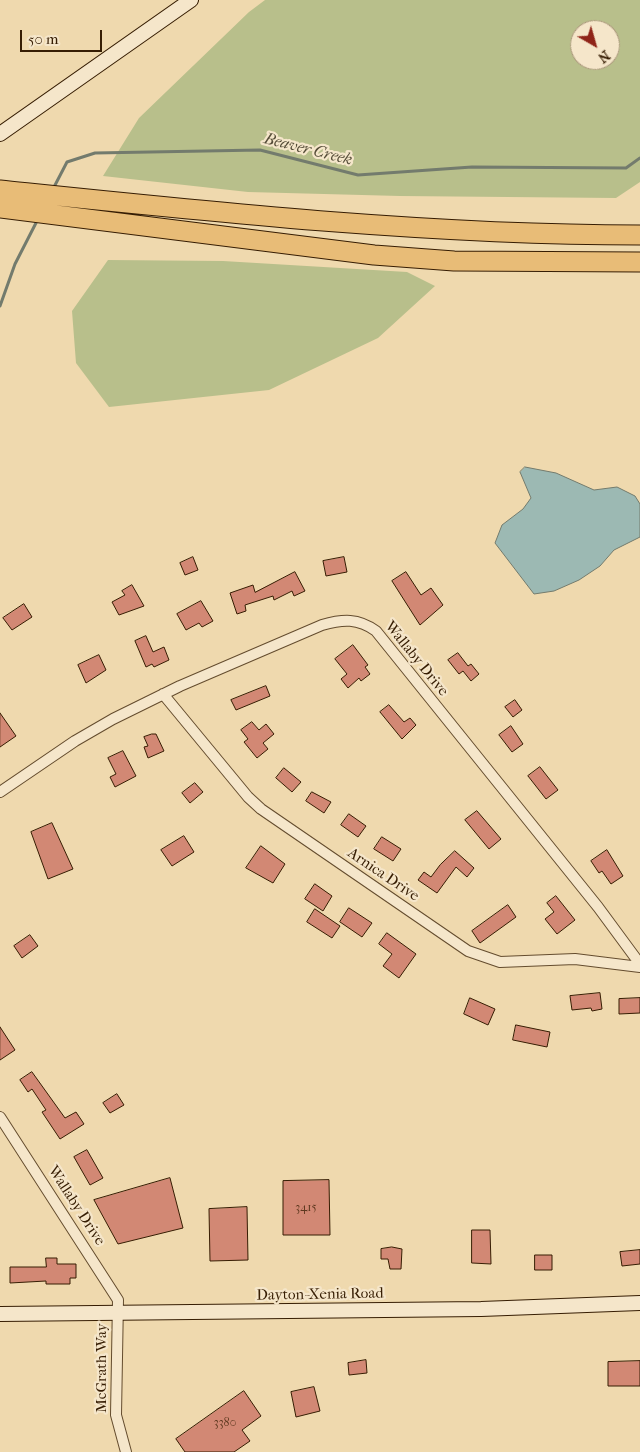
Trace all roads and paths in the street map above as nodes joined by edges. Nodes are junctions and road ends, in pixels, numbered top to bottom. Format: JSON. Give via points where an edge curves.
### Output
{"nodes":[{"id":1,"x":191,"y":0,"type":"edge"},
{"id":2,"x":0,"y":134,"type":"edge"},
{"id":3,"x":0,"y":190,"type":"edge"},
{"id":4,"x":7,"y":210,"type":"edge"},
{"id":5,"x":640,"y":235,"type":"edge"},
{"id":6,"x":640,"y":262,"type":"edge"},
{"id":7,"x":163,"y":694,"type":"junction"},
{"id":8,"x":0,"y":792,"type":"edge"},
{"id":9,"x":640,"y":966,"type":"edge"},
{"id":10,"x":0,"y":1117,"type":"edge"},
{"id":11,"x":640,"y":1303,"type":"edge"},
{"id":12,"x":118,"y":1313,"type":"junction"},
{"id":13,"x":0,"y":1314,"type":"edge"},
{"id":14,"x":126,"y":1452,"type":"edge"}],
"edges":[{"from":1,"to":2,"type":"main road"},
{"from":3,"to":5,"type":"highway","via":[[375,225],[558,235]]},
{"from":4,"to":6,"type":"highway","via":[[374,255],[454,261]]},
{"from":7,"to":8,"type":"street","name":"Wallaby Drive","via":[[75,741]]},
{"from":7,"to":9,"type":"street","name":"Arnica Drive","via":[[248,798],[261,809],[468,951],[500,962],[575,959]]},
{"from":7,"to":9,"type":"street","name":"Wallaby Drive","via":[[322,625],[342,620],[368,625],[598,907]]},
{"from":10,"to":12,"type":"street","name":"Wallaby Drive","via":[[118,1300]]},
{"from":11,"to":12,"type":"main road","name":"Dayton-Xenia Road","via":[[481,1309]]},
{"from":12,"to":13,"type":"main road","name":"Dayton-Xenia Road"},
{"from":12,"to":14,"type":"street","name":"McGrath Way","via":[[116,1414]]}]}
